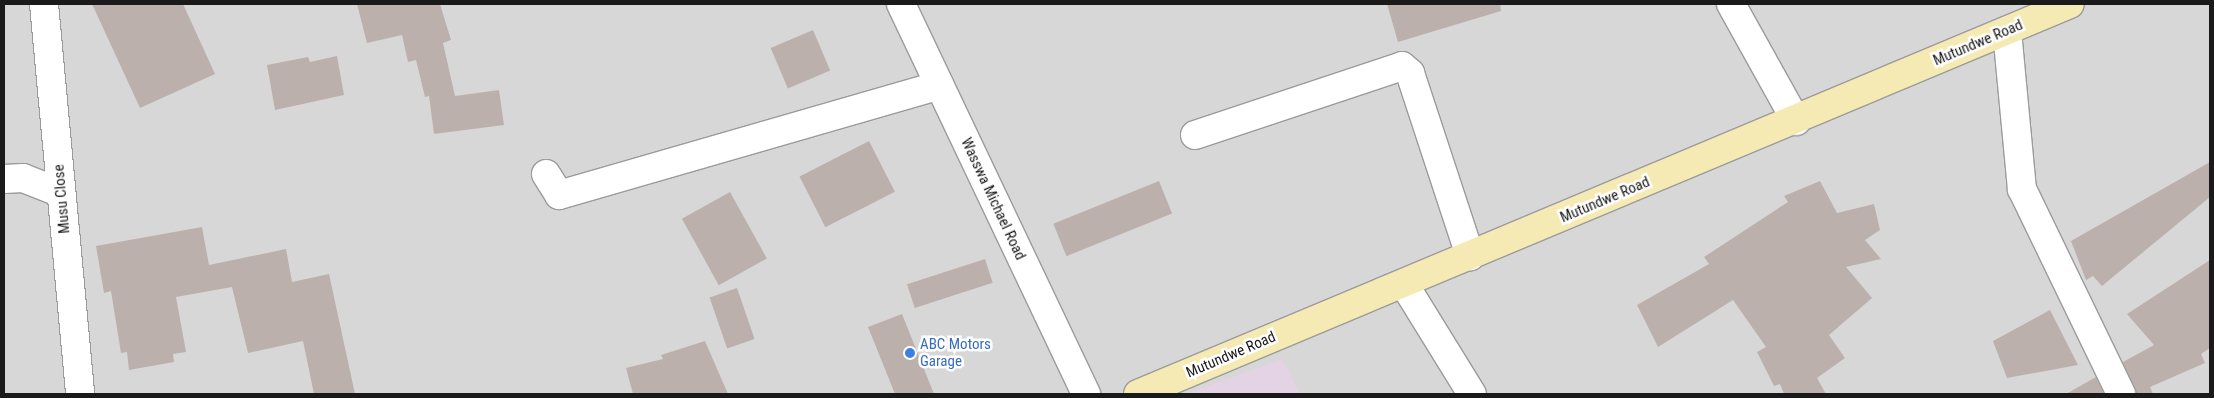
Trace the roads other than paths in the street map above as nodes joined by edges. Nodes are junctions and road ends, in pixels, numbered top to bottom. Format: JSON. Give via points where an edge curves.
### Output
{"nodes":[{"id":1,"x":44,"y":4,"type":"edge"},
{"id":2,"x":901,"y":4,"type":"edge"},
{"id":3,"x":1731,"y":4,"type":"edge"},
{"id":4,"x":2070,"y":4,"type":"edge"},
{"id":5,"x":2007,"y":31,"type":"junction"},
{"id":6,"x":939,"y":85,"type":"junction"},
{"id":7,"x":1796,"y":121,"type":"junction"},
{"id":8,"x":1194,"y":135,"type":"dead end"},
{"id":9,"x":546,"y":174,"type":"dead end"},
{"id":10,"x":4,"y":179,"type":"edge"},
{"id":11,"x":61,"y":194,"type":"junction"},
{"id":12,"x":1470,"y":256,"type":"junction"},
{"id":13,"x":1404,"y":284,"type":"junction"},
{"id":14,"x":80,"y":394,"type":"edge"},
{"id":15,"x":1086,"y":394,"type":"edge"},
{"id":16,"x":1138,"y":394,"type":"edge"},
{"id":17,"x":1472,"y":394,"type":"edge"},
{"id":18,"x":2121,"y":394,"type":"edge"}],
"edges":[{"from":1,"to":11,"type":"street","name":"Musu Close"},
{"from":2,"to":6,"type":"street","name":"Wasswa Michael Road"},
{"from":3,"to":7,"type":"street"},
{"from":4,"to":5,"type":"main road","name":"Mutundwe Road"},
{"from":5,"to":7,"type":"main road","name":"Mutundwe Road"},
{"from":5,"to":18,"type":"street","via":[[2022,189]]},
{"from":6,"to":9,"type":"street","via":[[559,195]]},
{"from":6,"to":15,"type":"street","name":"Wasswa Michael Road"},
{"from":7,"to":12,"type":"main road","name":"Mutundwe Road"},
{"from":8,"to":12,"type":"street","via":[[1402,66],[1410,72]]},
{"from":10,"to":11,"type":"street","via":[[22,178]]},
{"from":11,"to":14,"type":"street","name":"Musu Close"},
{"from":12,"to":13,"type":"main road","name":"Mutundwe Road"},
{"from":13,"to":16,"type":"main road","name":"Mutundwe Road"},
{"from":13,"to":17,"type":"street"}]}
